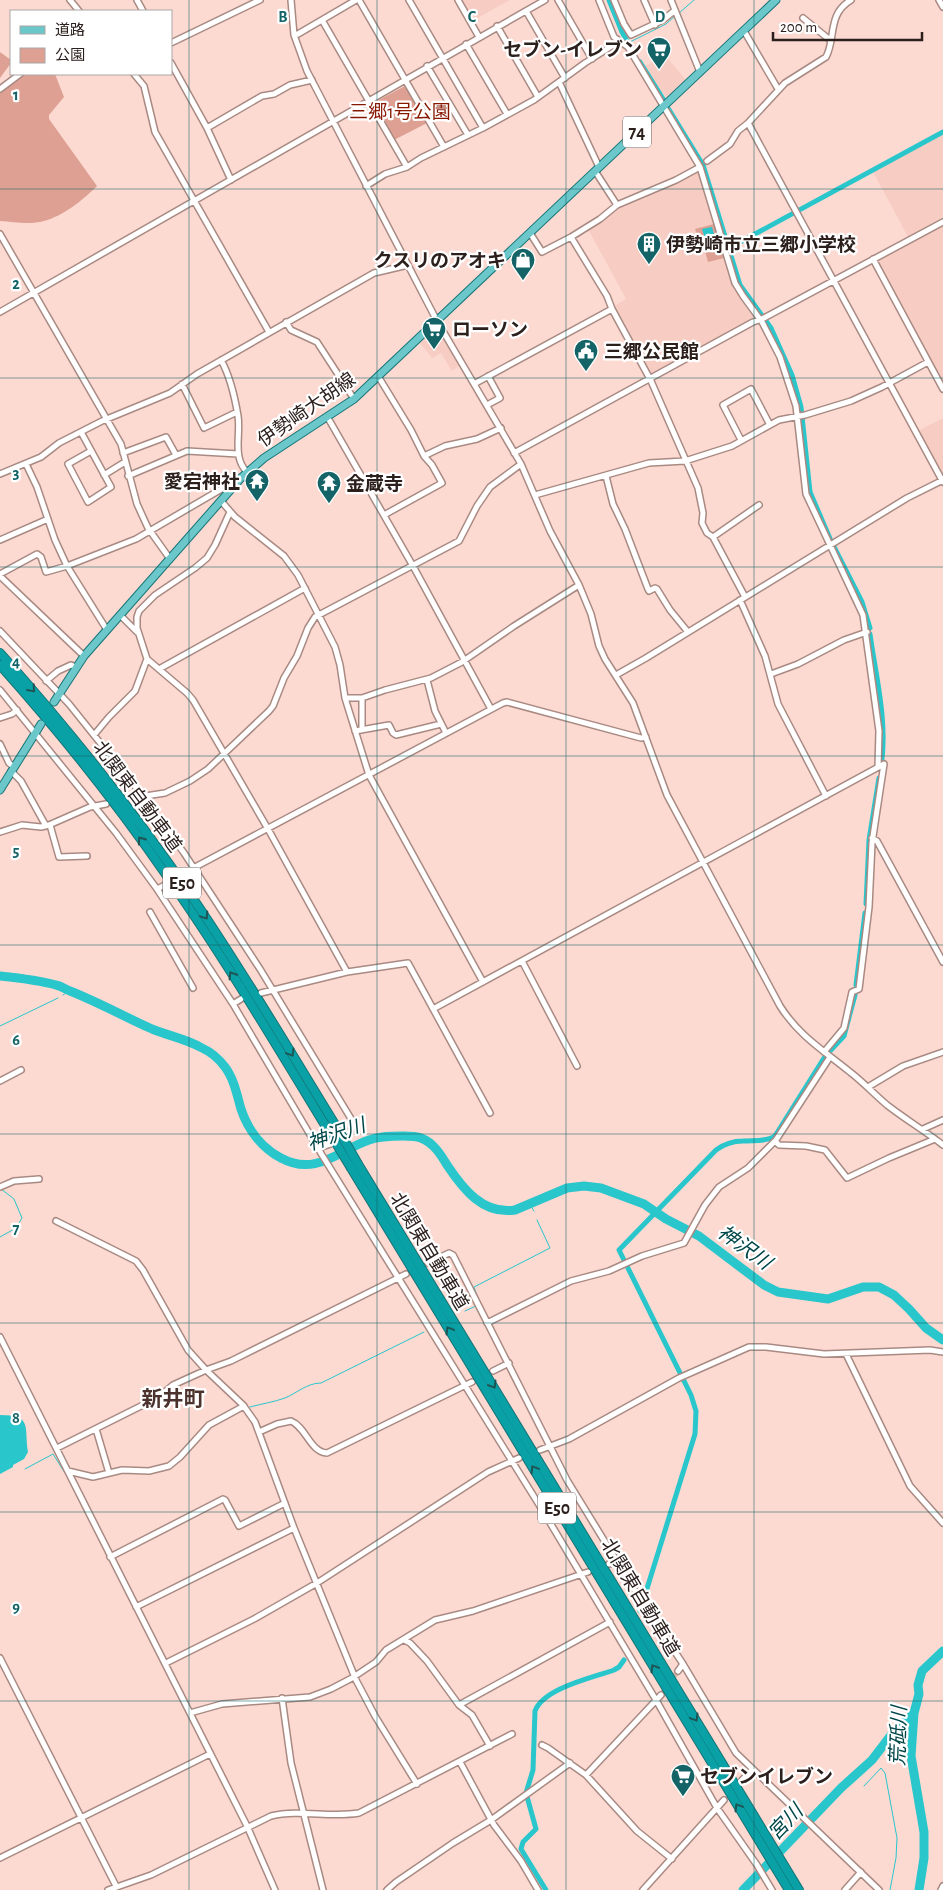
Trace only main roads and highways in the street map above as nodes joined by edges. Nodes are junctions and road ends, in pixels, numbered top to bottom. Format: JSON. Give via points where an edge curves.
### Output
{"nodes":[{"id":1,"x":776,"y":0,"type":"edge"},
{"id":2,"x":0,"y":653,"type":"edge"},
{"id":3,"x":0,"y":665,"type":"edge"},
{"id":4,"x":54,"y":702,"type":"dead end"},
{"id":5,"x":41,"y":724,"type":"dead end"},
{"id":6,"x":0,"y":790,"type":"edge"},
{"id":7,"x":335,"y":1133,"type":"junction"},
{"id":8,"x":789,"y":1890,"type":"edge"},
{"id":9,"x":799,"y":1890,"type":"edge"}],
"edges":[{"from":1,"to":4,"type":"main road","name":"伊勢崎大胡線","number":"74","via":[[354,399],[247,472],[84,656]]},
{"from":2,"to":7,"type":"highway","name":"北関東自動車道","number":"E50","one_way":true,"via":[[92,760],[173,870],[240,970]]},
{"from":7,"to":3,"type":"highway","name":"北関東自動車道","number":"E50","one_way":true,"via":[[166,875],[79,758]]},
{"from":5,"to":6,"type":"main road"},
{"from":8,"to":7,"type":"highway","name":"北関東自動車道","number":"E50","one_way":true,"bridge":true,"via":[[351,1168]]},
{"from":7,"to":9,"type":"highway","name":"北関東自動車道","number":"E50","one_way":true,"bridge":true,"via":[[358,1164]]}]}
